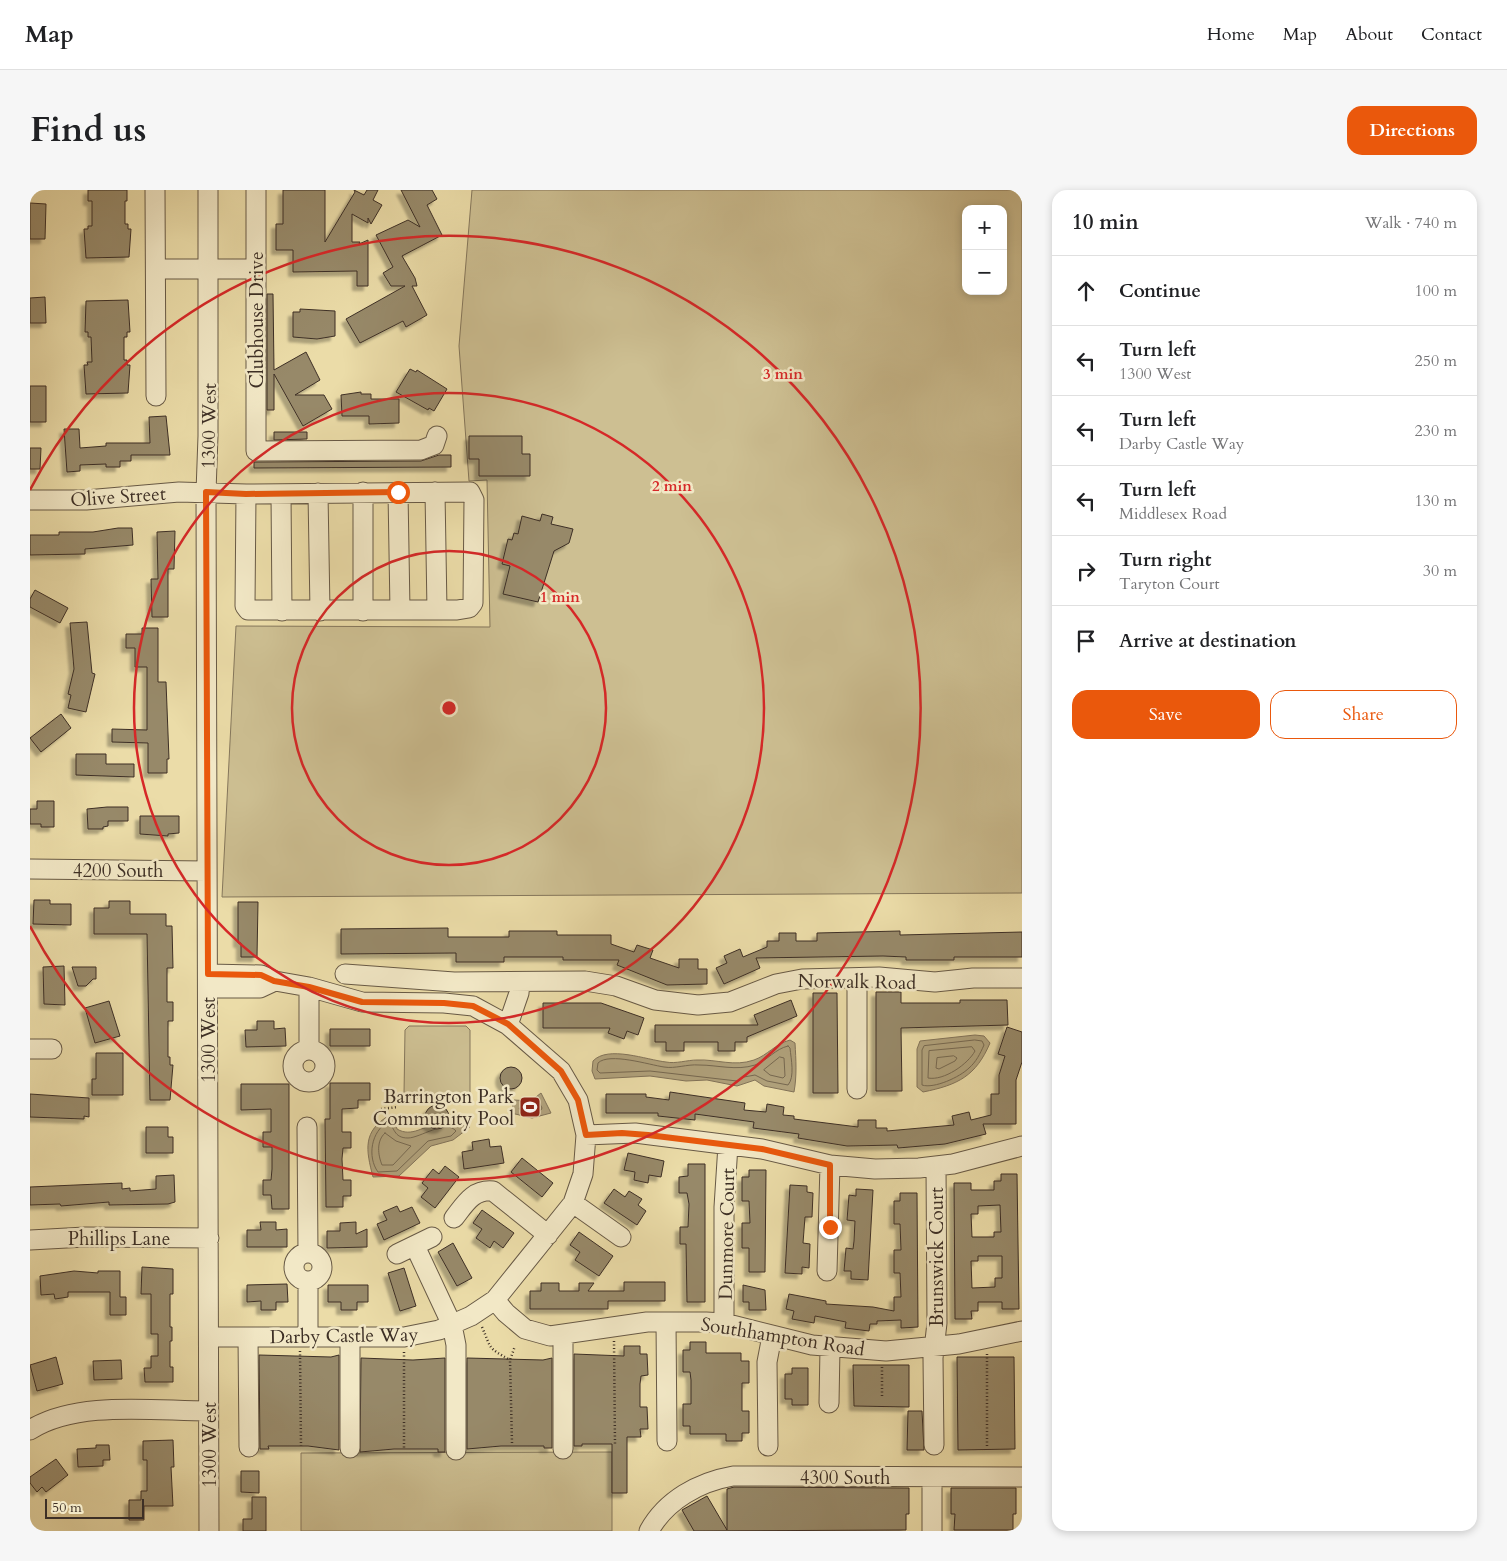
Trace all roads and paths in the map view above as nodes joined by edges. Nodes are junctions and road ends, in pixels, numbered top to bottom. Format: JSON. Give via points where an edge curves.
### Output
{"nodes":[{"id":1,"x":155,"y":190,"type":"edge"},
{"id":2,"x":208,"y":190,"type":"edge"},
{"id":3,"x":256,"y":190,"type":"edge"},
{"id":4,"x":156,"y":269,"type":"junction"},
{"id":5,"x":208,"y":269,"type":"junction"},
{"id":6,"x":256,"y":269,"type":"junction"},
{"id":7,"x":156,"y":396,"type":"dead end"},
{"id":8,"x":437,"y":436,"type":"dead end"},
{"id":9,"x":206,"y":492,"type":"junction"},
{"id":10,"x":362,"y":492,"type":"junction"},
{"id":11,"x":398,"y":492,"type":"junction"},
{"id":12,"x":435,"y":492,"type":"junction"},
{"id":13,"x":318,"y":493,"type":"junction"},
{"id":14,"x":246,"y":494,"type":"junction"},
{"id":15,"x":281,"y":494,"type":"junction"},
{"id":16,"x":30,"y":500,"type":"edge"},
{"id":17,"x":400,"y":610,"type":"junction"},
{"id":18,"x":437,"y":610,"type":"junction"},
{"id":19,"x":282,"y":611,"type":"junction"},
{"id":20,"x":320,"y":611,"type":"junction"},
{"id":21,"x":362,"y":611,"type":"junction"},
{"id":22,"x":30,"y":869,"type":"edge"},
{"id":23,"x":206,"y":871,"type":"junction"},
{"id":24,"x":345,"y":974,"type":"dead end"},
{"id":25,"x":419,"y":978,"type":"junction"},
{"id":26,"x":857,"y":978,"type":"junction"},
{"id":27,"x":1022,"y":978,"type":"edge"},
{"id":28,"x":208,"y":981,"type":"junction"},
{"id":29,"x":520,"y":982,"type":"junction"},
{"id":30,"x":309,"y":987,"type":"junction"},
{"id":31,"x":419,"y":1003,"type":"junction"},
{"id":32,"x":508,"y":1024,"type":"junction"},
{"id":33,"x":30,"y":1049,"type":"edge"},
{"id":34,"x":52,"y":1049,"type":"dead end"},
{"id":35,"x":307,"y":1084,"type":"dead end"},
{"id":36,"x":857,"y":1089,"type":"dead end"},
{"id":37,"x":398,"y":1107,"type":"dead end"},
{"id":38,"x":381,"y":1109,"type":"dead end"},
{"id":39,"x":307,"y":1127,"type":"dead end"},
{"id":40,"x":586,"y":1135,"type":"junction"},
{"id":41,"x":728,"y":1145,"type":"junction"},
{"id":42,"x":1022,"y":1146,"type":"edge"},
{"id":43,"x":830,"y":1165,"type":"junction"},
{"id":44,"x":936,"y":1167,"type":"junction"},
{"id":45,"x":573,"y":1203,"type":"junction"},
{"id":46,"x":454,"y":1218,"type":"dead end"},
{"id":47,"x":548,"y":1235,"type":"junction"},
{"id":48,"x":432,"y":1237,"type":"dead end"},
{"id":49,"x":621,"y":1237,"type":"dead end"},
{"id":50,"x":209,"y":1238,"type":"junction"},
{"id":51,"x":30,"y":1240,"type":"edge"},
{"id":52,"x":415,"y":1246,"type":"junction"},
{"id":53,"x":397,"y":1254,"type":"dead end"},
{"id":54,"x":827,"y":1271,"type":"dead end"},
{"id":55,"x":495,"y":1300,"type":"junction"},
{"id":56,"x":480,"y":1322,"type":"dead end"},
{"id":57,"x":666,"y":1322,"type":"junction"},
{"id":58,"x":724,"y":1324,"type":"junction"},
{"id":59,"x":452,"y":1325,"type":"junction"},
{"id":60,"x":1022,"y":1331,"type":"edge"},
{"id":61,"x":563,"y":1335,"type":"junction"},
{"id":62,"x":772,"y":1336,"type":"junction"},
{"id":63,"x":209,"y":1337,"type":"junction"},
{"id":64,"x":248,"y":1337,"type":"junction"},
{"id":65,"x":350,"y":1338,"type":"junction"},
{"id":66,"x":304,"y":1342,"type":"junction"},
{"id":67,"x":404,"y":1346,"type":"dead end"},
{"id":68,"x":515,"y":1346,"type":"dead end"},
{"id":69,"x":935,"y":1347,"type":"junction"},
{"id":70,"x":986,"y":1347,"type":"dead end"},
{"id":71,"x":615,"y":1348,"type":"dead end"},
{"id":72,"x":830,"y":1348,"type":"junction"},
{"id":73,"x":510,"y":1360,"type":"junction"},
{"id":74,"x":882,"y":1360,"type":"dead end"},
{"id":75,"x":882,"y":1398,"type":"dead end"},
{"id":76,"x":829,"y":1404,"type":"dead end"},
{"id":77,"x":208,"y":1411,"type":"junction"},
{"id":78,"x":30,"y":1430,"type":"edge"},
{"id":79,"x":667,"y":1441,"type":"dead end"},
{"id":80,"x":512,"y":1443,"type":"dead end"},
{"id":81,"x":615,"y":1444,"type":"dead end"},
{"id":82,"x":934,"y":1445,"type":"dead end"},
{"id":83,"x":302,"y":1446,"type":"dead end"},
{"id":84,"x":768,"y":1446,"type":"dead end"},
{"id":85,"x":249,"y":1447,"type":"dead end"},
{"id":86,"x":350,"y":1448,"type":"dead end"},
{"id":87,"x":987,"y":1448,"type":"dead end"},
{"id":88,"x":564,"y":1449,"type":"dead end"},
{"id":89,"x":404,"y":1450,"type":"dead end"},
{"id":90,"x":456,"y":1450,"type":"dead end"},
{"id":91,"x":932,"y":1477,"type":"junction"},
{"id":92,"x":1022,"y":1477,"type":"edge"},
{"id":93,"x":209,"y":1531,"type":"edge"},
{"id":94,"x":649,"y":1531,"type":"edge"},
{"id":95,"x":932,"y":1531,"type":"edge"}],
"edges":[{"from":1,"to":4,"type":"street"},
{"from":2,"to":5,"type":"street","name":"1300 West"},
{"from":3,"to":6,"type":"street","name":"Clubhouse Drive"},
{"from":4,"to":5,"type":"street"},
{"from":4,"to":7,"type":"street"},
{"from":5,"to":6,"type":"street"},
{"from":5,"to":9,"type":"street","name":"1300 West"},
{"from":6,"to":8,"type":"street","name":"Clubhouse Drive","via":[[256,451],[421,450],[434,445]]},
{"from":9,"to":14,"type":"street","name":"Olive Street"},
{"from":9,"to":16,"type":"street","name":"Olive Street","via":[[86,500]]},
{"from":9,"to":23,"type":"street","name":"1300 West"},
{"from":10,"to":11,"type":"street","name":"Olive Street"},
{"from":10,"to":13,"type":"street","name":"Olive Street"},
{"from":10,"to":21,"type":"street"},
{"from":11,"to":12,"type":"street","name":"Olive Street"},
{"from":11,"to":17,"type":"street"},
{"from":12,"to":18,"type":"street"},
{"from":12,"to":18,"type":"street","name":"Olive Street","via":[[470,492],[474,500],[473,603],[469,608]]},
{"from":13,"to":15,"type":"street","name":"Olive Street"},
{"from":13,"to":20,"type":"street"},
{"from":14,"to":15,"type":"street","name":"Olive Street"},
{"from":14,"to":19,"type":"street","via":[[245,606],[252,612]]},
{"from":15,"to":19,"type":"street"},
{"from":17,"to":18,"type":"street"},
{"from":17,"to":21,"type":"street"},
{"from":19,"to":20,"type":"street"},
{"from":20,"to":21,"type":"street"},
{"from":22,"to":23,"type":"street","name":"4200 South"},
{"from":23,"to":28,"type":"street","name":"1300 West"},
{"from":24,"to":25,"type":"street","name":"Norwalk Road"},
{"from":25,"to":29,"type":"street","name":"Norwalk Road","via":[[454,982]]},
{"from":25,"to":31,"type":"street"},
{"from":26,"to":27,"type":"street","name":"Norwalk Road","via":[[935,982]]},
{"from":26,"to":29,"type":"street","name":"Norwalk Road","via":[[789,980],[730,1002],[698,1005],[655,1000],[601,983]]},
{"from":26,"to":36,"type":"street"},
{"from":28,"to":30,"type":"street","name":"Darby Castle Way","via":[[260,988],[274,981]]},
{"from":28,"to":50,"type":"street","name":"1300 West"},
{"from":29,"to":32,"type":"street"},
{"from":30,"to":31,"type":"street","name":"Darby Castle Way","via":[[362,1002]]},
{"from":30,"to":35,"type":"street","via":[[309,1050],[318,1052],[325,1064],[318,1078]]},
{"from":31,"to":32,"type":"street","name":"Darby Castle Way","via":[[473,1006]]},
{"from":32,"to":40,"type":"street","name":"Darby Castle Way","via":[[561,1071],[578,1100]]},
{"from":33,"to":34,"type":"street"},
{"from":37,"to":38,"type":"path"},
{"from":39,"to":66,"type":"street","via":[[308,1253],[300,1256],[294,1267],[297,1275],[308,1281]]},
{"from":40,"to":41,"type":"street","via":[[635,1133]]},
{"from":40,"to":45,"type":"street","name":"Darby Castle Way","via":[[583,1174]]},
{"from":41,"to":43,"type":"street","via":[[762,1149]]},
{"from":41,"to":58,"type":"street","name":"Dunmore Court","via":[[724,1192]]},
{"from":42,"to":44,"type":"street"},
{"from":43,"to":44,"type":"street","via":[[875,1169]]},
{"from":43,"to":54,"type":"street"},
{"from":44,"to":69,"type":"street","name":"Brunswick Court"},
{"from":45,"to":47,"type":"street","name":"Darby Castle Way"},
{"from":45,"to":49,"type":"street"},
{"from":46,"to":47,"type":"street","via":[[471,1196],[493,1191]]},
{"from":47,"to":55,"type":"street","name":"Darby Castle Way"},
{"from":48,"to":52,"type":"street"},
{"from":50,"to":51,"type":"street","name":"Phillips Lane"},
{"from":50,"to":63,"type":"street","name":"1300 West"},
{"from":52,"to":53,"type":"street"},
{"from":52,"to":59,"type":"street"},
{"from":55,"to":59,"type":"street","name":"Darby Castle Way"},
{"from":55,"to":61,"type":"street","name":"Southhampton Road","via":[[525,1329],[550,1336]]},
{"from":56,"to":73,"type":"path","via":[[487,1343]]},
{"from":57,"to":58,"type":"street","name":"Southhampton Road"},
{"from":57,"to":61,"type":"street","name":"Southhampton Road"},
{"from":57,"to":79,"type":"street"},
{"from":58,"to":62,"type":"street","name":"Southhampton Road"},
{"from":59,"to":65,"type":"street","name":"Darby Castle Way","via":[[404,1337]]},
{"from":59,"to":90,"type":"street","via":[[456,1345]]},
{"from":60,"to":69,"type":"street","name":"Southhampton Road"},
{"from":61,"to":88,"type":"street"},
{"from":62,"to":72,"type":"street","name":"Southhampton Road"},
{"from":62,"to":84,"type":"street","via":[[767,1362]]},
{"from":63,"to":64,"type":"street","name":"Darby Castle Way"},
{"from":63,"to":77,"type":"street","name":"1300 West"},
{"from":64,"to":66,"type":"street","name":"Darby Castle Way"},
{"from":64,"to":85,"type":"street"},
{"from":65,"to":66,"type":"street","name":"Darby Castle Way"},
{"from":65,"to":86,"type":"street"},
{"from":66,"to":83,"type":"path"},
{"from":67,"to":89,"type":"path"},
{"from":68,"to":73,"type":"path"},
{"from":69,"to":72,"type":"street","name":"Southhampton Road","via":[[886,1351]]},
{"from":69,"to":82,"type":"street","name":"Brunswick Court"},
{"from":70,"to":87,"type":"path"},
{"from":71,"to":81,"type":"path"},
{"from":72,"to":76,"type":"street"},
{"from":73,"to":80,"type":"path"},
{"from":74,"to":75,"type":"path"},
{"from":77,"to":78,"type":"street","via":[[94,1411],[67,1414]]},
{"from":77,"to":93,"type":"street","name":"1300 West"},
{"from":91,"to":92,"type":"street","name":"4300 South"},
{"from":91,"to":94,"type":"street","name":"4300 South","via":[[733,1476],[714,1479],[674,1501]]},
{"from":91,"to":95,"type":"street"}]}
